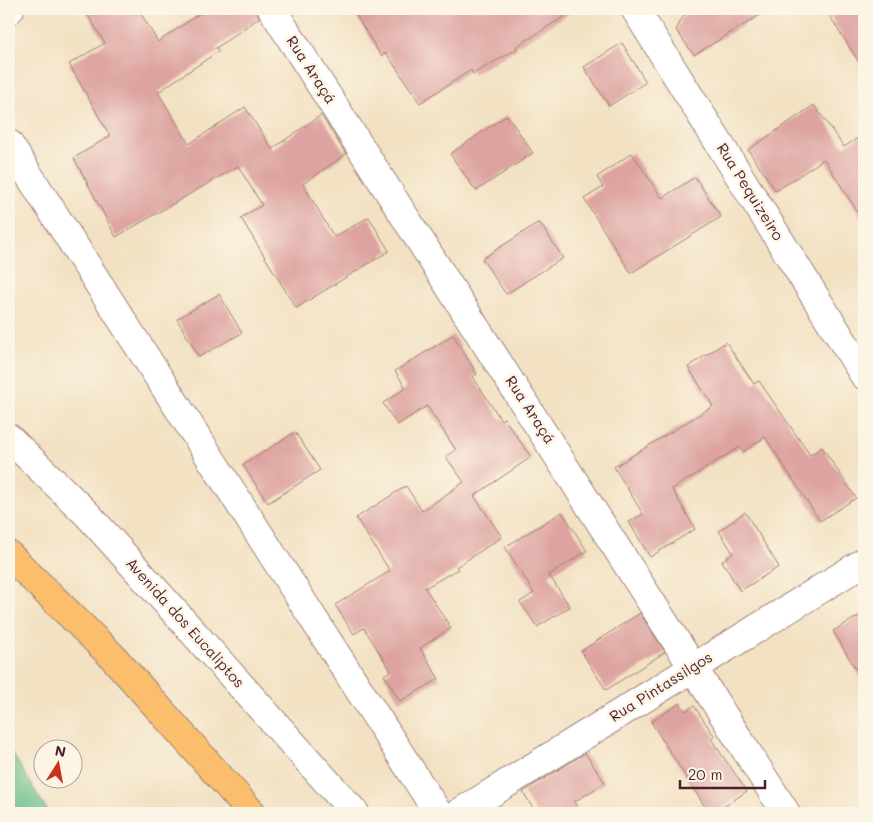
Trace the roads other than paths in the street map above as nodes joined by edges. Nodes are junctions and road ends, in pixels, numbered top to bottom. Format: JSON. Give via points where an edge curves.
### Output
{"nodes":[{"id":1,"x":272,"y":9,"type":"edge"},
{"id":2,"x":635,"y":9,"type":"edge"},
{"id":3,"x":9,"y":144,"type":"edge"},
{"id":4,"x":864,"y":374,"type":"edge"},
{"id":5,"x":9,"y":438,"type":"edge"},
{"id":6,"x":9,"y":555,"type":"edge"},
{"id":7,"x":864,"y":562,"type":"edge"},
{"id":8,"x":694,"y":667,"type":"junction"},
{"id":9,"x":252,"y":813,"type":"edge"},
{"id":10,"x":355,"y":813,"type":"edge"},
{"id":11,"x":438,"y":813,"type":"edge"},
{"id":12,"x":459,"y":813,"type":"edge"},
{"id":13,"x":786,"y":813,"type":"edge"}],
"edges":[{"from":1,"to":8,"type":"street","name":"Rua Araçá"},
{"from":2,"to":4,"type":"street","name":"Rua Pequizeiro"},
{"from":3,"to":11,"type":"street"},
{"from":5,"to":10,"type":"street","name":"Avenida dos Eucaliptos","via":[[88,515]]},
{"from":6,"to":9,"type":"main road","via":[[113,657]]},
{"from":7,"to":8,"type":"street","name":"Rua Pintassilgos"},
{"from":8,"to":12,"type":"street","name":"Rua Pintassilgos"},
{"from":8,"to":13,"type":"street","name":"Rua Araçá"}]}
